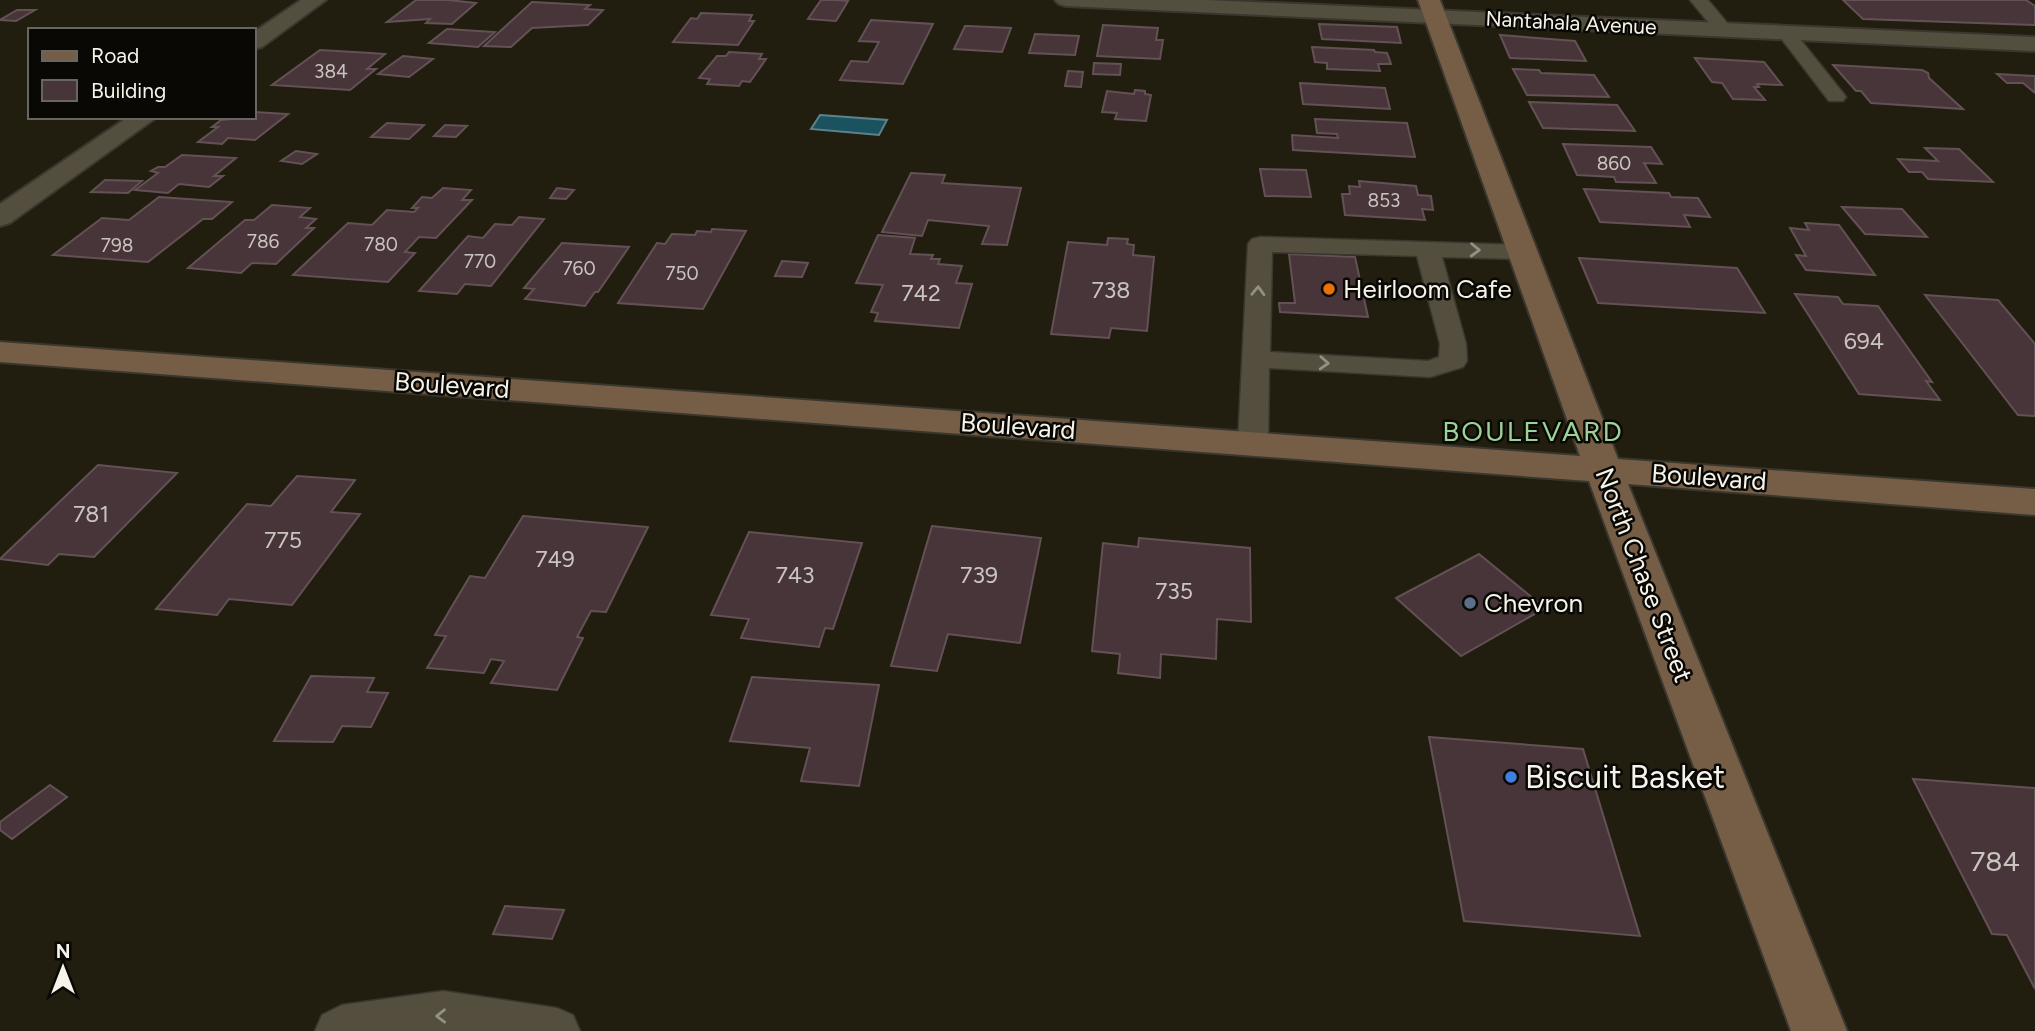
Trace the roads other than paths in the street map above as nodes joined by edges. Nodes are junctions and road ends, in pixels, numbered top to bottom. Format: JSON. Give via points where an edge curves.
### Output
{"nodes":[{"id":1,"x":315,"y":0,"type":"edge"},
{"id":2,"x":1066,"y":0,"type":"edge"},
{"id":3,"x":1699,"y":0,"type":"edge"},
{"id":4,"x":1433,"y":8,"type":"edge"},
{"id":5,"x":1724,"y":30,"type":"junction"},
{"id":6,"x":1786,"y":33,"type":"junction"},
{"id":7,"x":256,"y":42,"type":"edge"},
{"id":8,"x":2035,"y":44,"type":"edge"},
{"id":9,"x":1836,"y":97,"type":"dead end"},
{"id":10,"x":142,"y":119,"type":"edge"},
{"id":11,"x":0,"y":217,"type":"edge"},
{"id":12,"x":1427,"y":248,"type":"junction"},
{"id":13,"x":1523,"y":251,"type":"junction"},
{"id":14,"x":0,"y":352,"type":"edge"},
{"id":15,"x":1256,"y":359,"type":"junction"},
{"id":16,"x":1253,"y":443,"type":"junction"},
{"id":17,"x":1603,"y":469,"type":"junction"},
{"id":18,"x":2035,"y":502,"type":"edge"},
{"id":19,"x":338,"y":1031,"type":"edge"},
{"id":20,"x":557,"y":1031,"type":"edge"},
{"id":21,"x":1819,"y":1031,"type":"edge"}],
"edges":[{"from":1,"to":7,"type":"street"},
{"from":2,"to":4,"type":"street","name":"Nantahala Avenue"},
{"from":3,"to":5,"type":"lane"},
{"from":4,"to":5,"type":"street","name":"Nantahala Avenue"},
{"from":4,"to":13,"type":"street","name":"North Chase Street"},
{"from":5,"to":6,"type":"street","name":"Nantahala Avenue"},
{"from":6,"to":8,"type":"street","name":"Nantahala Avenue"},
{"from":6,"to":9,"type":"lane"},
{"from":10,"to":11,"type":"street"},
{"from":12,"to":13,"type":"lane","one_way":true},
{"from":15,"to":12,"type":"lane","one_way":true,"via":[[1260,244]]},
{"from":15,"to":12,"type":"lane","one_way":true,"via":[[1430,369],[1453,361],[1453,344]]},
{"from":13,"to":17,"type":"street","name":"North Chase Street"},
{"from":14,"to":16,"type":"street","name":"Boulevard"},
{"from":15,"to":16,"type":"lane"},
{"from":16,"to":17,"type":"street","name":"Boulevard"},
{"from":17,"to":18,"type":"street","name":"Boulevard"},
{"from":17,"to":21,"type":"street","name":"North Chase Street"},
{"from":20,"to":19,"type":"lane","one_way":true,"via":[[443,1014]]}]}
